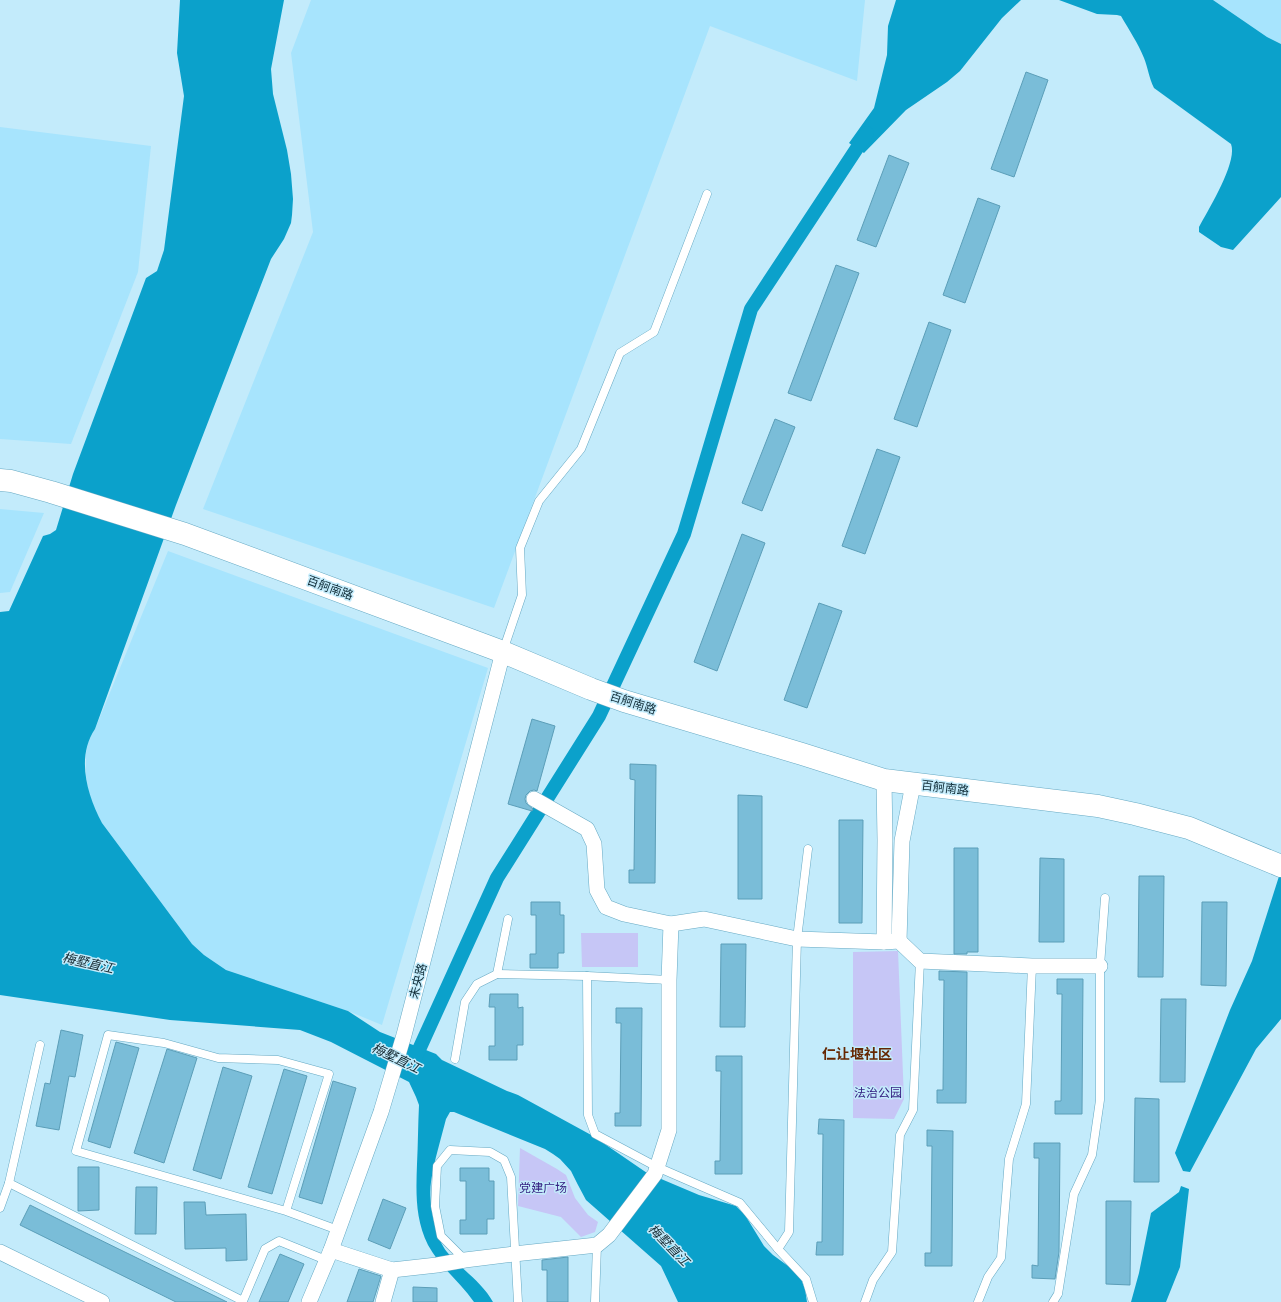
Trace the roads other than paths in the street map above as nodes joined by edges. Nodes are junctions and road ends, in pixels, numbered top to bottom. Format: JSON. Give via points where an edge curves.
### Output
{"nodes":[{"id":1,"x":707,"y":194,"type":"dead end"},
{"id":2,"x":0,"y":480,"type":"edge"},
{"id":3,"x":503,"y":652,"type":"junction"},
{"id":4,"x":884,"y":780,"type":"junction"},
{"id":5,"x":913,"y":784,"type":"junction"},
{"id":6,"x":534,"y":800,"type":"dead end"},
{"id":7,"x":808,"y":849,"type":"dead end"},
{"id":8,"x":1280,"y":865,"type":"edge"},
{"id":9,"x":1105,"y":898,"type":"dead end"},
{"id":10,"x":508,"y":919,"type":"dead end"},
{"id":11,"x":671,"y":924,"type":"junction"},
{"id":12,"x":797,"y":939,"type":"junction"},
{"id":13,"x":891,"y":941,"type":"junction"},
{"id":14,"x":920,"y":961,"type":"junction"},
{"id":15,"x":1032,"y":966,"type":"junction"},
{"id":16,"x":1100,"y":966,"type":"junction"},
{"id":17,"x":498,"y":974,"type":"junction"},
{"id":18,"x":587,"y":976,"type":"junction"},
{"id":19,"x":669,"y":980,"type":"junction"},
{"id":20,"x":40,"y":1045,"type":"dead end"},
{"id":21,"x":455,"y":1059,"type":"dead end"},
{"id":22,"x":656,"y":1170,"type":"junction"},
{"id":23,"x":9,"y":1183,"type":"junction"},
{"id":24,"x":0,"y":1208,"type":"edge"},
{"id":25,"x":286,"y":1211,"type":"junction"},
{"id":26,"x":338,"y":1230,"type":"junction"},
{"id":27,"x":597,"y":1245,"type":"junction"},
{"id":28,"x":778,"y":1249,"type":"junction"},
{"id":29,"x":0,"y":1252,"type":"edge"},
{"id":30,"x":514,"y":1254,"type":"junction"},
{"id":31,"x":329,"y":1255,"type":"junction"},
{"id":32,"x":462,"y":1261,"type":"junction"},
{"id":33,"x":392,"y":1270,"type":"junction"},
{"id":34,"x":102,"y":1302,"type":"edge"},
{"id":35,"x":309,"y":1302,"type":"edge"},
{"id":36,"x":383,"y":1302,"type":"edge"},
{"id":37,"x":518,"y":1302,"type":"edge"},
{"id":38,"x":595,"y":1302,"type":"edge"},
{"id":39,"x":813,"y":1302,"type":"edge"},
{"id":40,"x":866,"y":1302,"type":"edge"},
{"id":41,"x":978,"y":1302,"type":"edge"},
{"id":42,"x":1053,"y":1302,"type":"edge"}],
"edges":[{"from":1,"to":3,"type":"lane","via":[[654,332],[620,353],[581,449],[539,501],[520,548],[522,595]]},
{"from":2,"to":3,"type":"street","name":"百舸南路","via":[[51,492],[184,534]]},
{"from":3,"to":4,"type":"street","name":"百舸南路","via":[[624,701]]},
{"from":3,"to":26,"type":"street","name":"未央路","via":[[404,1035],[381,1112]]},
{"from":4,"to":5,"type":"street","name":"百舸南路"},
{"from":4,"to":13,"type":"street"},
{"from":5,"to":8,"type":"street","name":"百舸南路","via":[[1098,806],[1135,814],[1189,828]]},
{"from":5,"to":13,"type":"street","via":[[902,840]]},
{"from":6,"to":11,"type":"street","via":[[587,829],[594,844],[597,890],[606,907],[624,914]]},
{"from":7,"to":12,"type":"lane"},
{"from":9,"to":16,"type":"lane"},
{"from":10,"to":17,"type":"lane"},
{"from":11,"to":12,"type":"street","via":[[704,919]]},
{"from":11,"to":19,"type":"street"},
{"from":12,"to":13,"type":"street"},
{"from":12,"to":28,"type":"lane","via":[[788,1232]]},
{"from":13,"to":14,"type":"street"},
{"from":14,"to":15,"type":"street"},
{"from":14,"to":40,"type":"lane","via":[[913,1110],[900,1135],[892,1252],[873,1280]]},
{"from":15,"to":16,"type":"street"},
{"from":15,"to":41,"type":"lane","via":[[1026,1104],[1009,1159],[1001,1258],[988,1277]]},
{"from":16,"to":42,"type":"lane","via":[[1100,1100],[1092,1156],[1074,1194],[1058,1294]]},
{"from":17,"to":18,"type":"lane"},
{"from":17,"to":21,"type":"lane","via":[[477,984],[466,1002]]},
{"from":18,"to":19,"type":"lane"},
{"from":18,"to":22,"type":"lane","via":[[588,1115],[595,1134]]},
{"from":19,"to":22,"type":"street","via":[[669,1130]]},
{"from":20,"to":23,"type":"lane"},
{"from":22,"to":27,"type":"street","via":[[609,1234]]},
{"from":22,"to":28,"type":"lane","via":[[740,1203]]},
{"from":23,"to":24,"type":"lane"},
{"from":23,"to":31,"type":"lane","via":[[243,1301],[265,1249],[279,1241]]},
{"from":25,"to":25,"type":"lane","via":[[76,1151],[108,1035],[164,1043],[218,1058],[278,1060],[329,1074]]},
{"from":25,"to":26,"type":"lane"},
{"from":26,"to":31,"type":"street","name":"未央路"},
{"from":27,"to":30,"type":"street"},
{"from":27,"to":38,"type":"lane"},
{"from":28,"to":39,"type":"lane","via":[[806,1279]]},
{"from":29,"to":34,"type":"street"},
{"from":30,"to":32,"type":"street"},
{"from":30,"to":32,"type":"lane","via":[[511,1177],[504,1160],[490,1152],[450,1150],[437,1166],[435,1206],[441,1236]]},
{"from":30,"to":37,"type":"lane"},
{"from":31,"to":33,"type":"street"},
{"from":31,"to":35,"type":"street","name":"未央路"},
{"from":32,"to":33,"type":"street"},
{"from":33,"to":36,"type":"street"}]}
